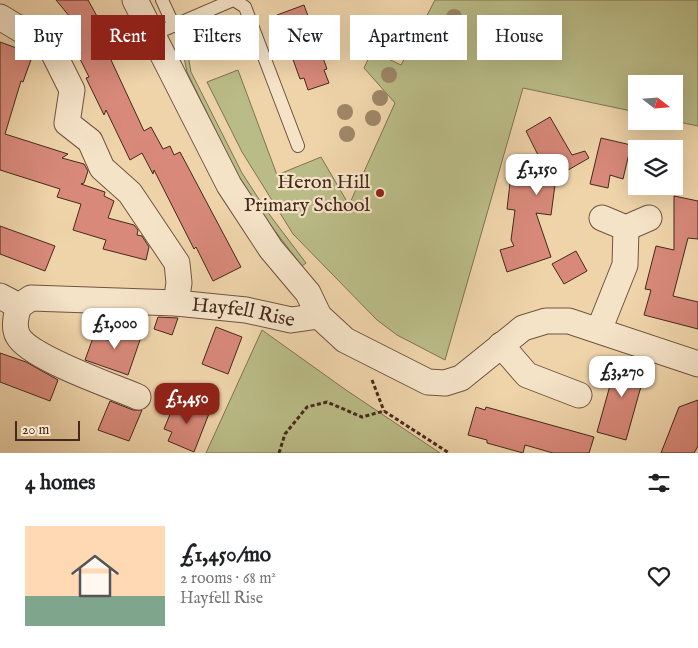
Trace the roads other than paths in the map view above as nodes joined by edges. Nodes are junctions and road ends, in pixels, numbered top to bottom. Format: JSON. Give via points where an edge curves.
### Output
{"nodes":[{"id":1,"x":135,"y":0,"type":"edge"},
{"id":2,"x":162,"y":0,"type":"edge"},
{"id":3,"x":233,"y":0,"type":"edge"},
{"id":4,"x":149,"y":15,"type":"edge"},
{"id":5,"x":162,"y":15,"type":"edge"},
{"id":6,"x":0,"y":17,"type":"edge"},
{"id":7,"x":165,"y":30,"type":"edge"},
{"id":8,"x":165,"y":36,"type":"edge"},
{"id":9,"x":298,"y":146,"type":"dead end"},
{"id":10,"x":602,"y":218,"type":"dead end"},
{"id":11,"x":649,"y":218,"type":"dead end"},
{"id":12,"x":626,"y":228,"type":"junction"},
{"id":13,"x":10,"y":301,"type":"edge"},
{"id":14,"x":176,"y":303,"type":"junction"},
{"id":15,"x":319,"y":316,"type":"junction"},
{"id":16,"x":599,"y":330,"type":"junction"},
{"id":17,"x":500,"y":345,"type":"junction"},
{"id":18,"x":698,"y":364,"type":"edge"},
{"id":19,"x":579,"y":395,"type":"dead end"},
{"id":20,"x":138,"y":397,"type":"dead end"}],
"edges":[{"from":1,"to":4,"type":"street"},
{"from":2,"to":5,"type":"lane"},
{"from":3,"to":7,"type":"lane"},
{"from":3,"to":9,"type":"lane","via":[[245,7]]},
{"from":6,"to":14,"type":"street","via":[[51,48],[72,90],[67,123],[90,141],[102,168],[130,193],[177,263]]},
{"from":8,"to":15,"type":"street","via":[[229,185],[271,249],[308,293]]},
{"from":10,"to":12,"type":"street"},
{"from":11,"to":12,"type":"street"},
{"from":12,"to":16,"type":"street","via":[[625,265]]},
{"from":13,"to":14,"type":"street","name":"Hayfell Rise","via":[[31,298]]},
{"from":13,"to":20,"type":"street","name":"Hayfell Rise","via":[[17,334],[26,346],[66,367]]},
{"from":14,"to":15,"type":"street","name":"Hayfell Rise","via":[[246,310],[291,320]]},
{"from":15,"to":17,"type":"street","via":[[345,340],[428,382],[445,383],[461,378]]},
{"from":16,"to":17,"type":"street","via":[[569,322],[546,321],[523,328]]},
{"from":16,"to":18,"type":"street"},
{"from":17,"to":19,"type":"street","via":[[527,375]]}]}
